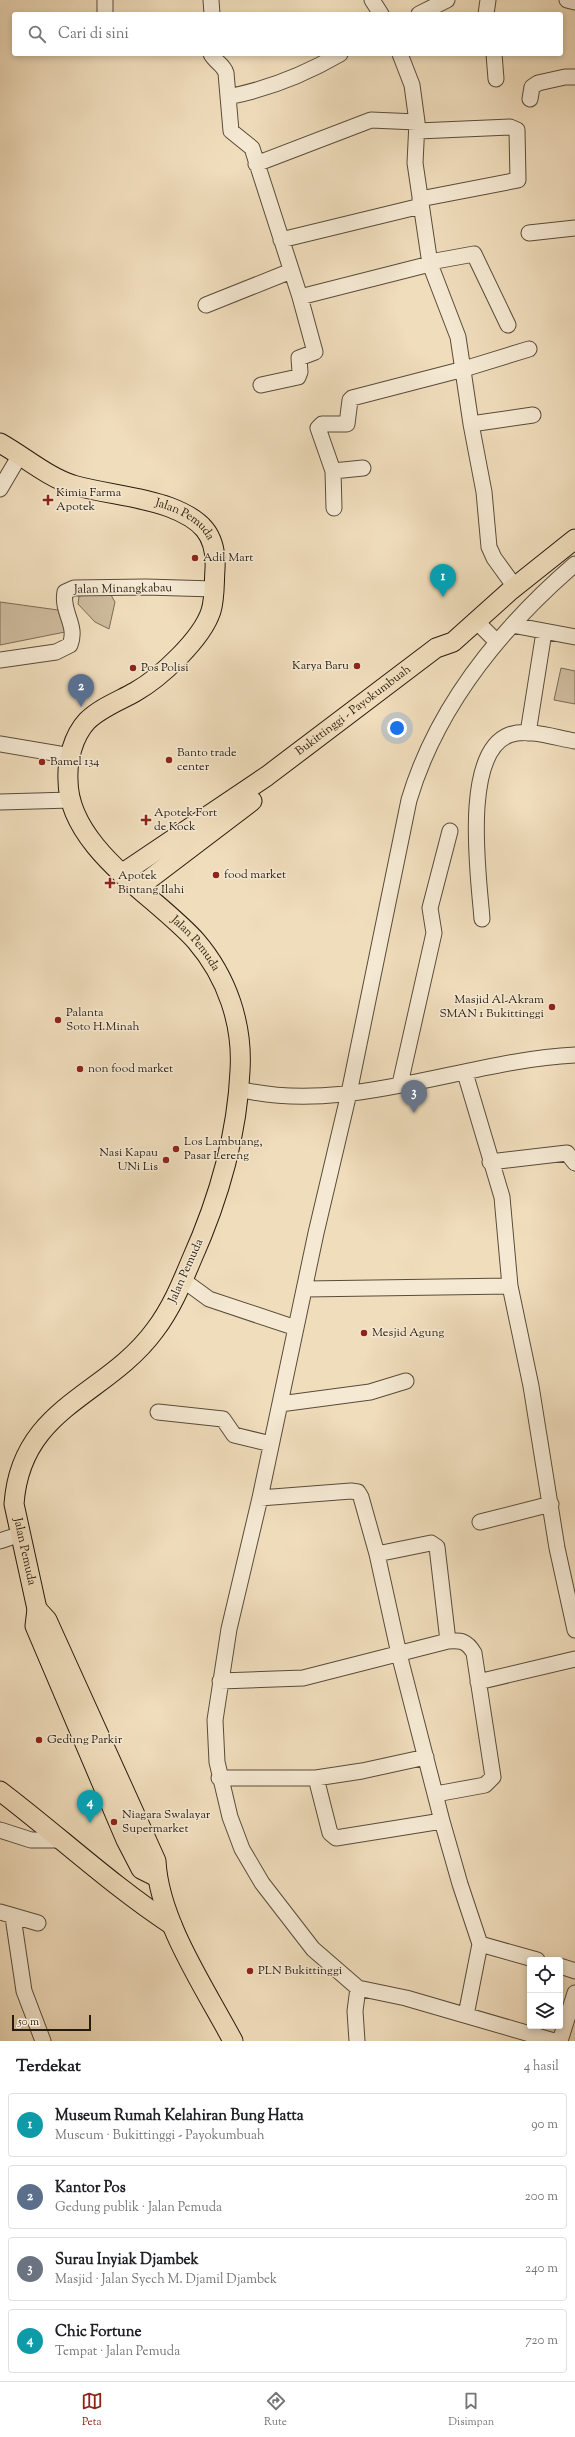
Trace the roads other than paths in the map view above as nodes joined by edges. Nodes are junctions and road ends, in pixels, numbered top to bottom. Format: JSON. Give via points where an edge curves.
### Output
{"nodes":[{"id":1,"x":106,"y":0,"type":"edge"},
{"id":2,"x":211,"y":0,"type":"edge"},
{"id":3,"x":372,"y":0,"type":"edge"},
{"id":4,"x":447,"y":0,"type":"edge"},
{"id":5,"x":488,"y":0,"type":"edge"},
{"id":6,"x":567,"y":0,"type":"edge"},
{"id":7,"x":575,"y":2,"type":"edge"},
{"id":8,"x":105,"y":12,"type":"edge"},
{"id":9,"x":212,"y":12,"type":"edge"},
{"id":10,"x":380,"y":12,"type":"edge"},
{"id":11,"x":423,"y":12,"type":"edge"},
{"id":12,"x":486,"y":12,"type":"edge"},
{"id":13,"x":212,"y":56,"type":"edge"},
{"id":14,"x":336,"y":56,"type":"edge"},
{"id":15,"x":401,"y":56,"type":"edge"},
{"id":16,"x":494,"y":56,"type":"edge"},
{"id":17,"x":575,"y":77,"type":"edge"},
{"id":18,"x":496,"y":79,"type":"dead end"},
{"id":19,"x":228,"y":97,"type":"junction"},
{"id":20,"x":530,"y":99,"type":"dead end"},
{"id":21,"x":418,"y":126,"type":"junction"},
{"id":22,"x":256,"y":164,"type":"junction"},
{"id":23,"x":420,"y":202,"type":"junction"},
{"id":24,"x":575,"y":228,"type":"edge"},
{"id":25,"x":529,"y":233,"type":"dead end"},
{"id":26,"x":281,"y":240,"type":"junction"},
{"id":27,"x":430,"y":263,"type":"junction"},
{"id":28,"x":292,"y":271,"type":"junction"},
{"id":29,"x":300,"y":297,"type":"junction"},
{"id":30,"x":206,"y":305,"type":"dead end"},
{"id":31,"x":508,"y":325,"type":"dead end"},
{"id":32,"x":529,"y":349,"type":"dead end"},
{"id":33,"x":464,"y":369,"type":"junction"},
{"id":34,"x":261,"y":385,"type":"dead end"},
{"id":35,"x":533,"y":415,"type":"dead end"},
{"id":36,"x":471,"y":424,"type":"junction"},
{"id":37,"x":0,"y":443,"type":"edge"},
{"id":38,"x":20,"y":455,"type":"junction"},
{"id":39,"x":363,"y":468,"type":"dead end"},
{"id":40,"x":333,"y":471,"type":"junction"},
{"id":41,"x":0,"y":489,"type":"edge"},
{"id":42,"x":334,"y":508,"type":"dead end"},
{"id":43,"x":575,"y":539,"type":"edge"},
{"id":44,"x":575,"y":564,"type":"edge"},
{"id":45,"x":513,"y":588,"type":"junction"},
{"id":46,"x":214,"y":589,"type":"junction"},
{"id":47,"x":526,"y":609,"type":"junction"},
{"id":48,"x":476,"y":622,"type":"junction"},
{"id":49,"x":512,"y":625,"type":"junction"},
{"id":50,"x":544,"y":632,"type":"junction"},
{"id":51,"x":575,"y":636,"type":"edge"},
{"id":52,"x":453,"y":642,"type":"junction"},
{"id":53,"x":497,"y":642,"type":"junction"},
{"id":54,"x":0,"y":660,"type":"edge"},
{"id":55,"x":528,"y":733,"type":"junction"},
{"id":56,"x":575,"y":741,"type":"edge"},
{"id":57,"x":0,"y":744,"type":"edge"},
{"id":58,"x":71,"y":756,"type":"junction"},
{"id":59,"x":71,"y":800,"type":"junction"},
{"id":60,"x":0,"y":802,"type":"edge"},
{"id":61,"x":450,"y":831,"type":"dead end"},
{"id":62,"x":123,"y":873,"type":"junction"},
{"id":63,"x":139,"y":887,"type":"junction"},
{"id":64,"x":482,"y":920,"type":"dead end"},
{"id":65,"x":575,"y":1055,"type":"edge"},
{"id":66,"x":465,"y":1073,"type":"junction"},
{"id":67,"x":400,"y":1084,"type":"junction"},
{"id":68,"x":239,"y":1089,"type":"junction"},
{"id":69,"x":349,"y":1093,"type":"junction"},
{"id":70,"x":490,"y":1162,"type":"junction"},
{"id":71,"x":575,"y":1163,"type":"edge"},
{"id":72,"x":183,"y":1280,"type":"junction"},
{"id":73,"x":510,"y":1286,"type":"junction"},
{"id":74,"x":305,"y":1289,"type":"junction"},
{"id":75,"x":296,"y":1328,"type":"junction"},
{"id":76,"x":406,"y":1381,"type":"dead end"},
{"id":77,"x":280,"y":1404,"type":"junction"},
{"id":78,"x":158,"y":1412,"type":"dead end"},
{"id":79,"x":271,"y":1444,"type":"junction"},
{"id":80,"x":260,"y":1498,"type":"junction"},
{"id":81,"x":550,"y":1504,"type":"junction"},
{"id":82,"x":480,"y":1522,"type":"dead end"},
{"id":83,"x":20,"y":1534,"type":"junction"},
{"id":84,"x":0,"y":1541,"type":"edge"},
{"id":85,"x":377,"y":1554,"type":"junction"},
{"id":86,"x":575,"y":1627,"type":"edge"},
{"id":87,"x":448,"y":1641,"type":"junction"},
{"id":88,"x":399,"y":1654,"type":"junction"},
{"id":89,"x":575,"y":1659,"type":"edge"},
{"id":90,"x":220,"y":1681,"type":"junction"},
{"id":91,"x":478,"y":1682,"type":"junction"},
{"id":92,"x":426,"y":1757,"type":"junction"},
{"id":93,"x":219,"y":1778,"type":"junction"},
{"id":94,"x":316,"y":1778,"type":"junction"},
{"id":95,"x":0,"y":1791,"type":"edge"},
{"id":96,"x":436,"y":1794,"type":"junction"},
{"id":97,"x":442,"y":1821,"type":"junction"},
{"id":98,"x":0,"y":1830,"type":"edge"},
{"id":99,"x":63,"y":1840,"type":"junction"},
{"id":100,"x":7,"y":1914,"type":"edge"},
{"id":101,"x":38,"y":1923,"type":"dead end"},
{"id":102,"x":172,"y":1925,"type":"junction"},
{"id":103,"x":480,"y":1944,"type":"junction"},
{"id":104,"x":527,"y":1957,"type":"edge"},
{"id":105,"x":563,"y":1967,"type":"edge"},
{"id":106,"x":575,"y":1971,"type":"edge"},
{"id":107,"x":358,"y":1988,"type":"junction"},
{"id":108,"x":575,"y":1993,"type":"edge"},
{"id":109,"x":466,"y":2015,"type":"junction"},
{"id":110,"x":43,"y":2041,"type":"edge"},
{"id":111,"x":233,"y":2041,"type":"edge"},
{"id":112,"x":357,"y":2041,"type":"edge"},
{"id":113,"x":554,"y":2041,"type":"edge"},
{"id":114,"x":560,"y":2041,"type":"edge"}],
"edges":[{"from":1,"to":8,"type":"street"},
{"from":2,"to":9,"type":"street"},
{"from":3,"to":10,"type":"street"},
{"from":4,"to":11,"type":"street"},
{"from":5,"to":12,"type":"street"},
{"from":6,"to":7,"type":"street"},
{"from":13,"to":19,"type":"street","via":[[224,67]]},
{"from":14,"to":19,"type":"street","via":[[288,80],[258,91]]},
{"from":15,"to":21,"type":"street","via":[[412,85]]},
{"from":16,"to":18,"type":"street"},
{"from":17,"to":20,"type":"street","via":[[538,83],[532,87]]},
{"from":19,"to":22,"type":"street","via":[[231,131],[252,148]]},
{"from":21,"to":22,"type":"street","via":[[371,120]]},
{"from":21,"to":23,"type":"street","via":[[415,163]]},
{"from":21,"to":23,"type":"street","via":[[510,128],[517,130],[519,138],[518,180]]},
{"from":22,"to":26,"type":"street"},
{"from":23,"to":26,"type":"street"},
{"from":23,"to":27,"type":"street"},
{"from":24,"to":25,"type":"street"},
{"from":26,"to":28,"type":"street"},
{"from":27,"to":29,"type":"street"},
{"from":27,"to":31,"type":"street","via":[[474,254]]},
{"from":27,"to":33,"type":"street","via":[[456,330]]},
{"from":28,"to":29,"type":"street"},
{"from":28,"to":30,"type":"street"},
{"from":29,"to":34,"type":"street","via":[[315,352],[299,358],[298,377]]},
{"from":32,"to":33,"type":"street"},
{"from":33,"to":36,"type":"street"},
{"from":33,"to":40,"type":"street","via":[[352,398],[347,424],[319,426]]},
{"from":35,"to":36,"type":"street"},
{"from":36,"to":45,"type":"street","via":[[484,492],[489,548]]},
{"from":37,"to":38,"type":"main road","name":"Jalan Pemuda"},
{"from":38,"to":41,"type":"street"},
{"from":38,"to":46,"type":"main road","name":"Jalan Pemuda","via":[[57,478],[74,485],[170,508],[200,524],[210,535],[216,555]]},
{"from":39,"to":40,"type":"street"},
{"from":40,"to":42,"type":"street"},
{"from":43,"to":45,"type":"main road","name":"Bukittinggi - Payokumbuah"},
{"from":44,"to":47,"type":"street"},
{"from":45,"to":47,"type":"street"},
{"from":45,"to":48,"type":"main road","name":"Bukittinggi - Payokumbuah"},
{"from":46,"to":54,"type":"street","name":"Jalan Minangkabau","via":[[74,588],[64,592],[63,602],[73,625],[74,636],[70,645],[56,652]]},
{"from":46,"to":58,"type":"main road","name":"Jalan Pemuda","via":[[211,609],[203,628],[165,669],[139,690],[102,710],[86,722]]},
{"from":47,"to":49,"type":"street"},
{"from":48,"to":52,"type":"main road","name":"Bukittinggi - Payokumbuah"},
{"from":48,"to":53,"type":"street"},
{"from":49,"to":50,"type":"street"},
{"from":49,"to":53,"type":"street"},
{"from":50,"to":51,"type":"street"},
{"from":50,"to":55,"type":"street"},
{"from":52,"to":62,"type":"main road","name":"Bukittinggi - Payokumbuah","via":[[436,648],[267,776]]},
{"from":52,"to":63,"type":"main road","via":[[440,656]]},
{"from":53,"to":69,"type":"street","via":[[462,688],[418,771],[409,800]]},
{"from":55,"to":56,"type":"street"},
{"from":55,"to":64,"type":"street","via":[[509,735],[496,745],[487,760],[481,782],[475,824]]},
{"from":57,"to":58,"type":"street"},
{"from":58,"to":59,"type":"main road","name":"Jalan Pemuda","via":[[67,784]]},
{"from":59,"to":60,"type":"street"},
{"from":59,"to":62,"type":"main road","name":"Jalan Pemuda","via":[[80,824],[91,841]]},
{"from":61,"to":67,"type":"street","via":[[430,908],[434,933]]},
{"from":62,"to":63,"type":"main road","name":"Jalan Pemuda"},
{"from":63,"to":68,"type":"main road","name":"Jalan Pemuda","via":[[195,940],[227,989],[239,1032]]},
{"from":65,"to":66,"type":"street","via":[[549,1057]]},
{"from":66,"to":67,"type":"street"},
{"from":66,"to":70,"type":"street"},
{"from":67,"to":69,"type":"street"},
{"from":68,"to":69,"type":"street","via":[[260,1094],[295,1096]]},
{"from":68,"to":72,"type":"main road","name":"Jalan Pemuda","via":[[221,1186]]},
{"from":69,"to":74,"type":"street"},
{"from":70,"to":71,"type":"street","via":[[567,1153]]},
{"from":70,"to":73,"type":"street","via":[[502,1196]]},
{"from":72,"to":75,"type":"street","via":[[209,1299]]},
{"from":72,"to":83,"type":"main road","name":"Jalan Pemuda","via":[[170,1307],[134,1355],[54,1416],[28,1450],[15,1486],[14,1504]]},
{"from":73,"to":74,"type":"street"},
{"from":73,"to":81,"type":"street","via":[[532,1386]]},
{"from":74,"to":75,"type":"street"},
{"from":75,"to":77,"type":"street"},
{"from":76,"to":77,"type":"street","via":[[370,1392]]},
{"from":77,"to":79,"type":"street"},
{"from":78,"to":79,"type":"street","via":[[223,1419],[234,1435]]},
{"from":79,"to":80,"type":"street"},
{"from":80,"to":85,"type":"street","via":[[358,1492]]},
{"from":80,"to":90,"type":"street","via":[[238,1583]]},
{"from":81,"to":82,"type":"street"},
{"from":81,"to":86,"type":"street"},
{"from":83,"to":84,"type":"street"},
{"from":83,"to":102,"type":"main road","name":"Jalan Pemuda","via":[[37,1609],[34,1626],[126,1840],[141,1869],[156,1877]]},
{"from":85,"to":87,"type":"street","via":[[431,1543],[438,1547]]},
{"from":85,"to":88,"type":"street"},
{"from":87,"to":88,"type":"street"},
{"from":87,"to":91,"type":"street","via":[[463,1641],[469,1645],[474,1653]]},
{"from":88,"to":90,"type":"street","via":[[304,1678]]},
{"from":88,"to":92,"type":"street"},
{"from":89,"to":91,"type":"street"},
{"from":90,"to":93,"type":"street","via":[[215,1736]]},
{"from":91,"to":96,"type":"street","via":[[493,1777],[485,1785]]},
{"from":92,"to":94,"type":"street"},
{"from":92,"to":96,"type":"street"},
{"from":93,"to":94,"type":"street"},
{"from":93,"to":107,"type":"street","via":[[242,1849],[262,1882],[313,1949]]},
{"from":94,"to":97,"type":"street","via":[[330,1833],[336,1838]]},
{"from":95,"to":99,"type":"main road"},
{"from":96,"to":97,"type":"street"},
{"from":97,"to":103,"type":"street"},
{"from":98,"to":99,"type":"street","via":[[31,1840]]},
{"from":99,"to":102,"type":"main road","via":[[117,1888]]},
{"from":100,"to":101,"type":"street"},
{"from":100,"to":110,"type":"street","via":[[24,1991]]},
{"from":102,"to":111,"type":"main road","name":"Jalan Pemuda"},
{"from":103,"to":104,"type":"street"},
{"from":103,"to":109,"type":"street"},
{"from":105,"to":106,"type":"street"},
{"from":107,"to":109,"type":"street"},
{"from":107,"to":112,"type":"street","via":[[355,2011]]},
{"from":108,"to":114,"type":"street"},
{"from":109,"to":113,"type":"street"}]}
